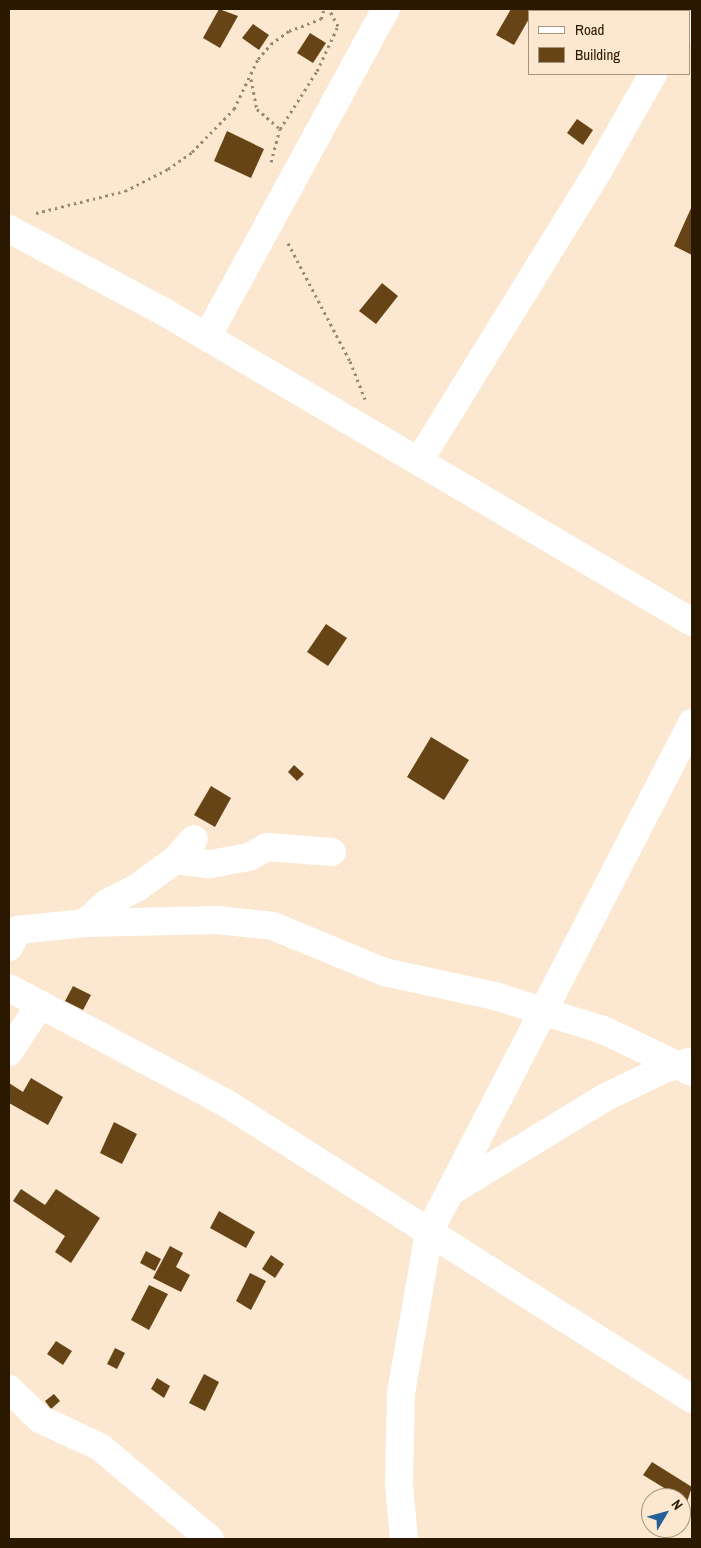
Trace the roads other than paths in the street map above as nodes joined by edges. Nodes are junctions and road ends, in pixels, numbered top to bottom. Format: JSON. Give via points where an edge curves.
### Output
{"nodes":[{"id":1,"x":386,"y":9,"type":"edge"},
{"id":2,"x":652,"y":75,"type":"edge"},
{"id":3,"x":19,"y":222,"type":"edge"},
{"id":4,"x":207,"y":337,"type":"junction"},
{"id":5,"x":419,"y":461,"type":"junction"},
{"id":6,"x":692,"y":622,"type":"edge"},
{"id":7,"x":692,"y":723,"type":"edge"},
{"id":8,"x":194,"y":839,"type":"dead end"},
{"id":9,"x":332,"y":852,"type":"dead end"},
{"id":10,"x":175,"y":860,"type":"junction"},
{"id":11,"x":85,"y":923,"type":"junction"},
{"id":12,"x":9,"y":947,"type":"edge"},
{"id":13,"x":9,"y":988,"type":"edge"},
{"id":14,"x":40,"y":1006,"type":"junction"},
{"id":15,"x":543,"y":1011,"type":"junction"},
{"id":16,"x":9,"y":1052,"type":"edge"},
{"id":17,"x":688,"y":1066,"type":"edge"},
{"id":18,"x":449,"y":1192,"type":"junction"},
{"id":19,"x":428,"y":1232,"type":"junction"},
{"id":20,"x":9,"y":1389,"type":"edge"},
{"id":21,"x":692,"y":1399,"type":"edge"},
{"id":22,"x":210,"y":1539,"type":"edge"},
{"id":23,"x":404,"y":1539,"type":"edge"}],
"edges":[{"from":1,"to":4,"type":"street"},
{"from":2,"to":5,"type":"street","via":[[599,169]]},
{"from":3,"to":4,"type":"street"},
{"from":4,"to":5,"type":"street"},
{"from":5,"to":6,"type":"street"},
{"from":7,"to":15,"type":"street"},
{"from":8,"to":10,"type":"street"},
{"from":9,"to":10,"type":"street","via":[[267,847],[249,857],[210,864]]},
{"from":10,"to":11,"type":"street","via":[[138,888],[107,903]]},
{"from":11,"to":12,"type":"street","via":[[18,930]]},
{"from":11,"to":15,"type":"street","via":[[218,920],[273,926],[384,972],[495,996]]},
{"from":13,"to":14,"type":"street"},
{"from":14,"to":16,"type":"street"},
{"from":14,"to":19,"type":"street","via":[[226,1103]]},
{"from":15,"to":17,"type":"street","via":[[602,1030]]},
{"from":15,"to":18,"type":"street"},
{"from":17,"to":18,"type":"street","via":[[604,1098]]},
{"from":18,"to":19,"type":"street"},
{"from":19,"to":21,"type":"street"},
{"from":19,"to":23,"type":"street","via":[[401,1393],[399,1485]]},
{"from":20,"to":22,"type":"street","via":[[40,1419],[100,1447]]}]}
